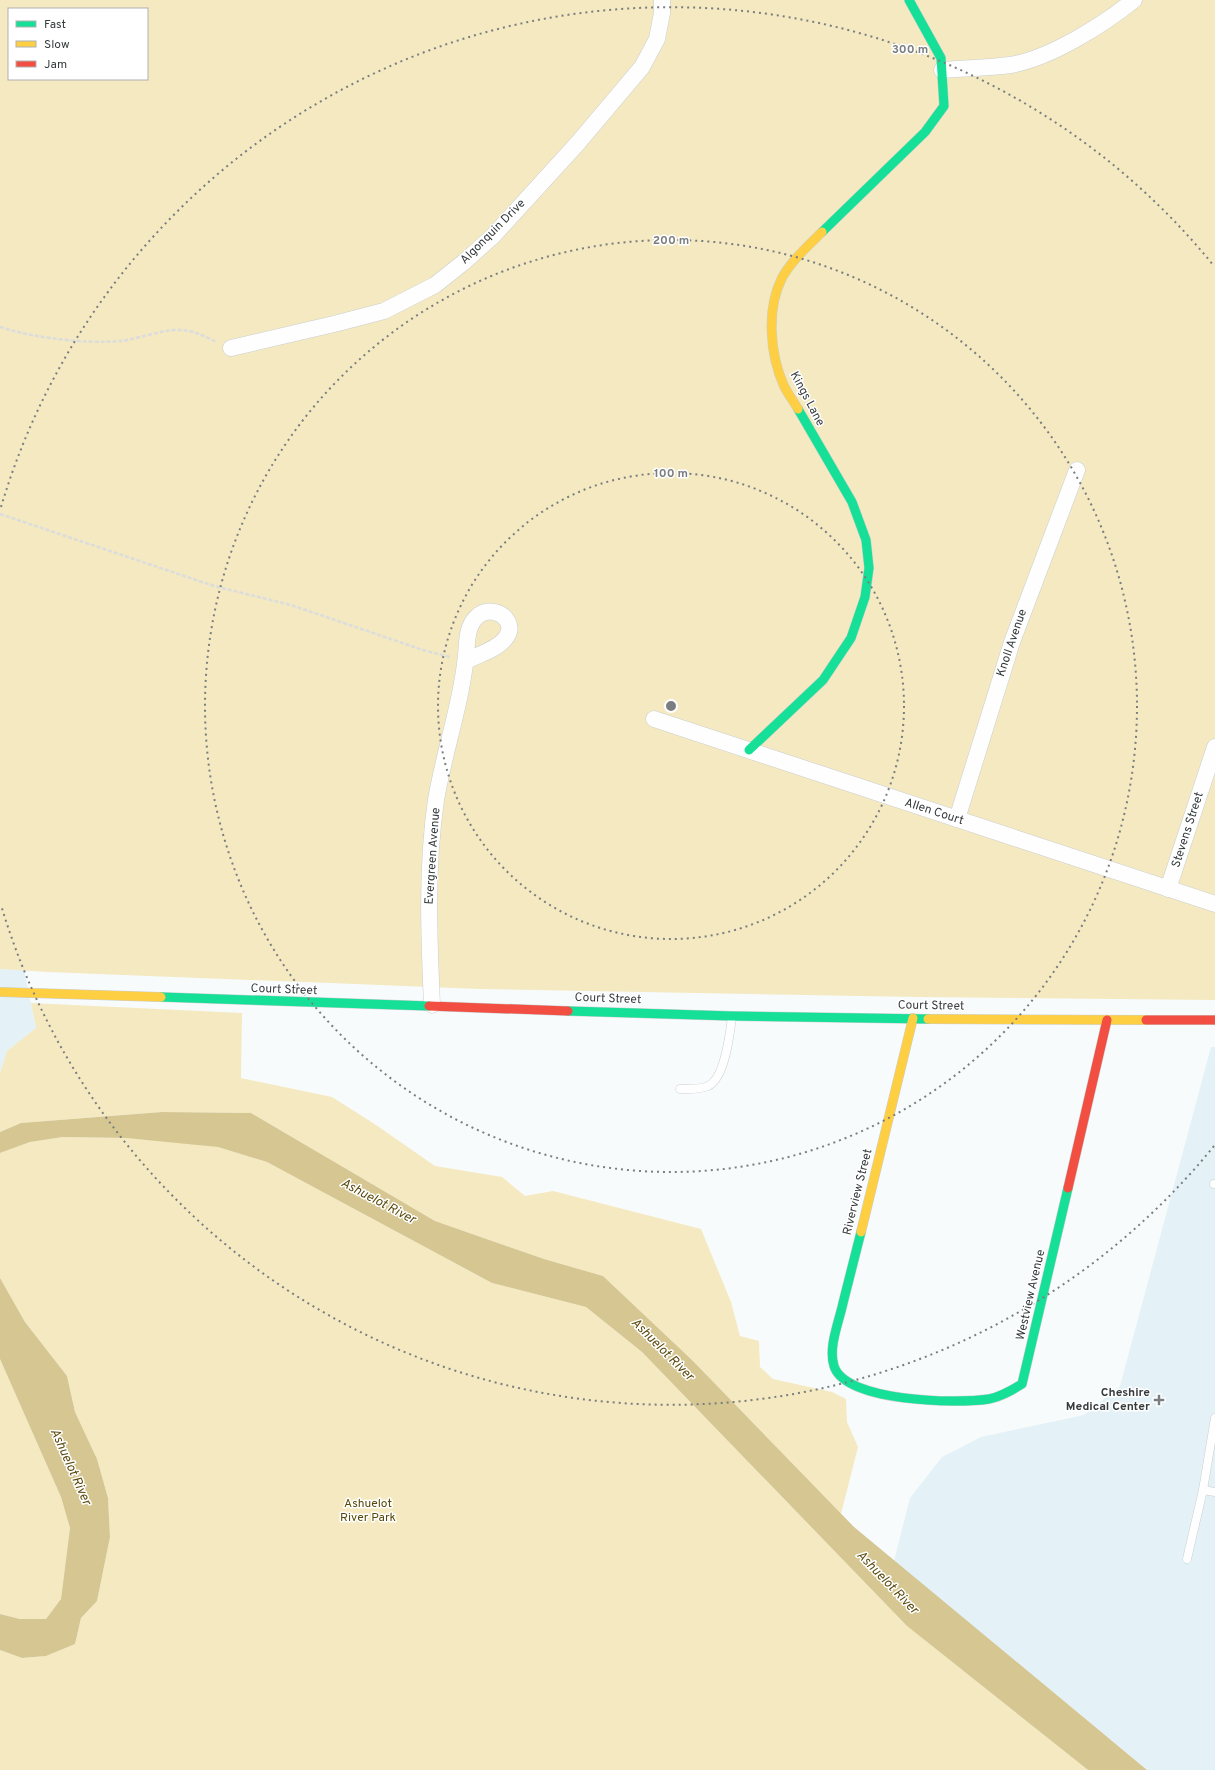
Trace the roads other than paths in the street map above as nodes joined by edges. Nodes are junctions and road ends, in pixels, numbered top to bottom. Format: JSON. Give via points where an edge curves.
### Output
{"nodes":[{"id":1,"x":662,"y":0,"type":"edge"},
{"id":2,"x":909,"y":0,"type":"edge"},
{"id":3,"x":1134,"y":0,"type":"edge"},
{"id":4,"x":942,"y":70,"type":"junction"},
{"id":5,"x":231,"y":348,"type":"road end"},
{"id":6,"x":1077,"y":470,"type":"dead end"},
{"id":7,"x":466,"y":661,"type":"road end"},
{"id":8,"x":654,"y":719,"type":"dead end"},
{"id":9,"x":1215,"y":747,"type":"edge"},
{"id":10,"x":749,"y":750,"type":"junction"},
{"id":11,"x":957,"y":819,"type":"junction"},
{"id":12,"x":1168,"y":889,"type":"junction"},
{"id":13,"x":1215,"y":904,"type":"edge"},
{"id":14,"x":0,"y":992,"type":"edge"},
{"id":15,"x":432,"y":1005,"type":"junction"},
{"id":16,"x":732,"y":1016,"type":"junction"},
{"id":17,"x":913,"y":1018,"type":"junction"},
{"id":18,"x":1107,"y":1020,"type":"junction"},
{"id":19,"x":1215,"y":1020,"type":"edge"},
{"id":20,"x":680,"y":1089,"type":"dead end"},
{"id":21,"x":836,"y":1371,"type":"joint"},
{"id":22,"x":1215,"y":1418,"type":"edge"},
{"id":23,"x":1203,"y":1490,"type":"junction"},
{"id":24,"x":1215,"y":1492,"type":"edge"},
{"id":25,"x":1187,"y":1559,"type":"dead end"}],
"edges":[{"from":1,"to":5,"type":"street","name":"Algonquin Drive","via":[[657,39],[642,67],[494,236],[464,262],[435,285],[384,311]]},
{"from":2,"to":4,"type":"street","name":"Kings Lane","via":[[941,58]]},
{"from":3,"to":4,"type":"street","via":[[1106,22],[1046,53],[1010,65]]},
{"from":4,"to":10,"type":"street","name":"Kings Lane","via":[[944,106],[934,122],[804,250],[782,278],[773,303],[772,331],[776,361],[784,385],[852,502],[866,540],[869,568],[865,597],[851,638],[834,665],[823,680]]},
{"from":6,"to":11,"type":"street","name":"Knoll Avenue","via":[[1012,642]]},
{"from":7,"to":15,"type":"street","name":"Evergreen Avenue","via":[[432,831],[428,938]]},
{"from":8,"to":10,"type":"street","name":"Allen Court"},
{"from":9,"to":12,"type":"street","name":"Stevens Street"},
{"from":10,"to":11,"type":"street","name":"Allen Court"},
{"from":11,"to":12,"type":"street","name":"Allen Court"},
{"from":12,"to":13,"type":"street","name":"Allen Court"},
{"from":14,"to":15,"type":"street","name":"Court Street"},
{"from":15,"to":16,"type":"street","name":"Court Street"},
{"from":16,"to":17,"type":"street","name":"Court Street"},
{"from":16,"to":20,"type":"lane","via":[[730,1039],[717,1078],[710,1086],[704,1088]]},
{"from":17,"to":18,"type":"street","name":"Court Street"},
{"from":17,"to":21,"type":"street","name":"Riverview Street","via":[[834,1342],[833,1358]]},
{"from":18,"to":19,"type":"street","name":"Court Street"},
{"from":18,"to":21,"type":"street","name":"Westview Avenue","via":[[1022,1384],[989,1399],[925,1402],[866,1390],[852,1385]]},
{"from":22,"to":23,"type":"lane"},
{"from":23,"to":24,"type":"lane"},
{"from":23,"to":25,"type":"lane"}]}
